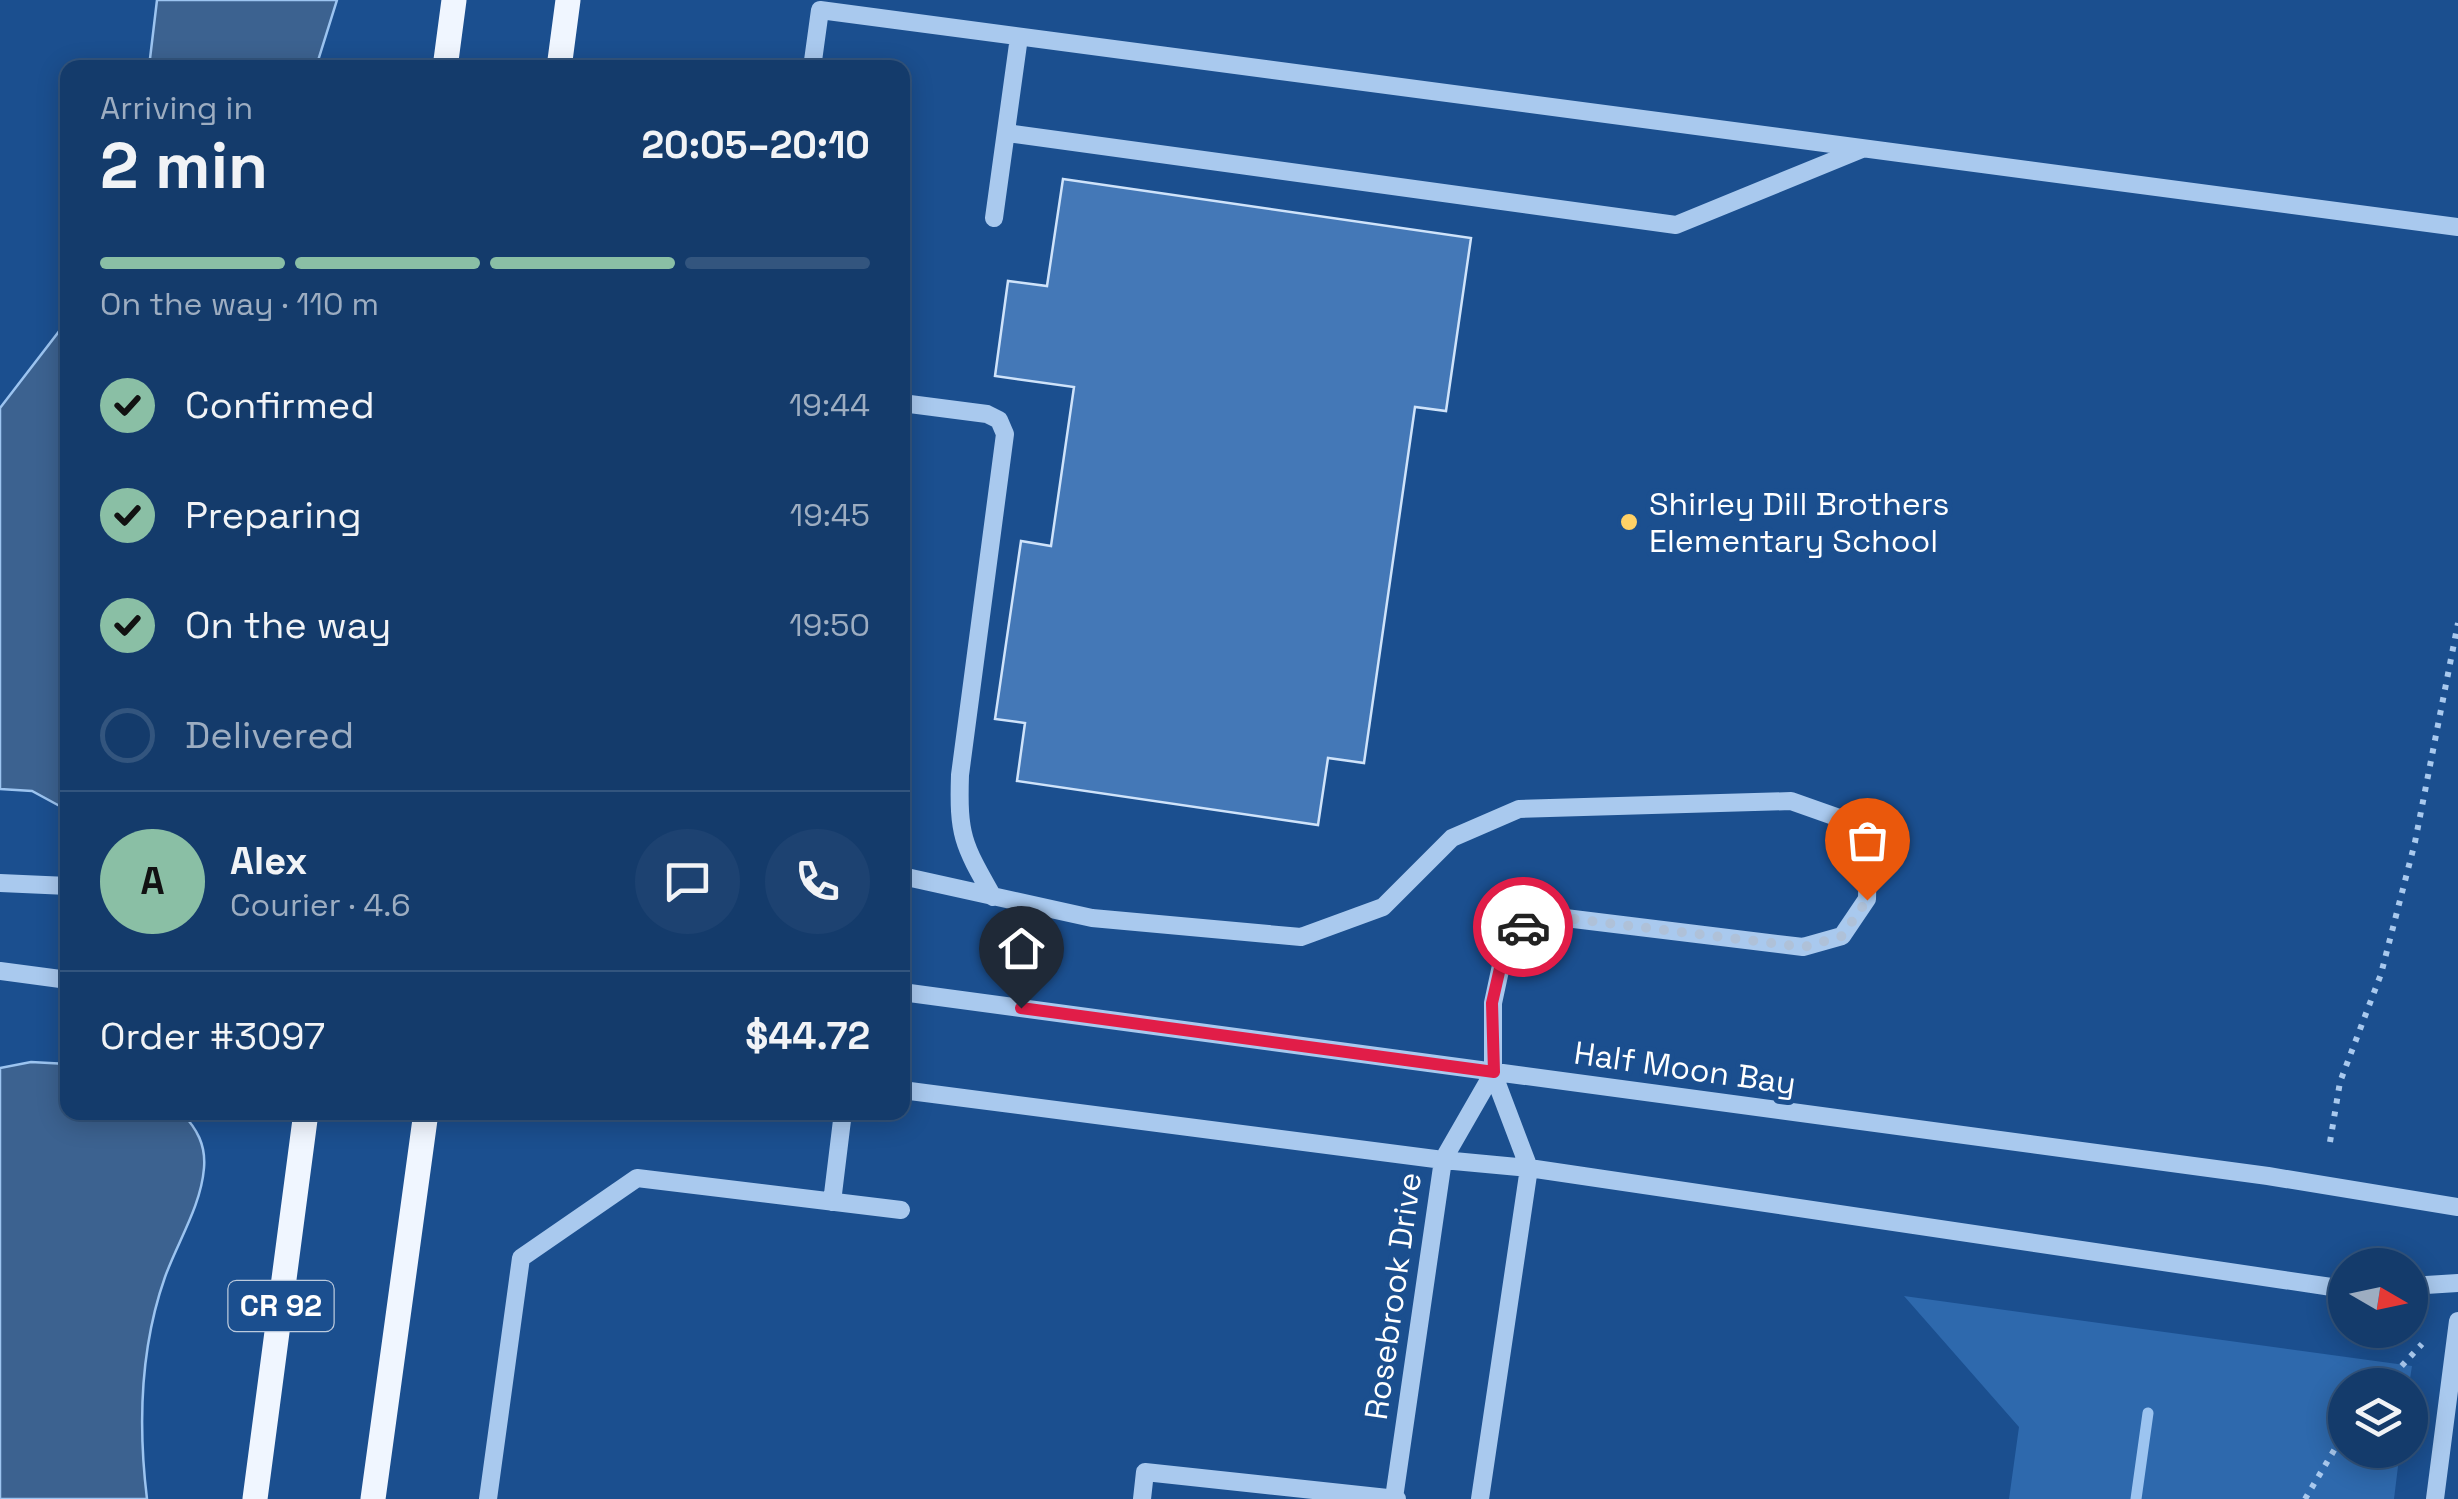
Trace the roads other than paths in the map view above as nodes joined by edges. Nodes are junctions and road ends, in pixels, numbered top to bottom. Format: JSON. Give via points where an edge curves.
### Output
{"nodes":[{"id":1,"x":454,"y":0,"type":"edge"},
{"id":2,"x":568,"y":0,"type":"edge"},
{"id":3,"x":1019,"y":37,"type":"junction"},
{"id":4,"x":446,"y":60,"type":"edge"},
{"id":5,"x":560,"y":60,"type":"edge"},
{"id":6,"x":813,"y":60,"type":"edge"},
{"id":7,"x":1006,"y":133,"type":"junction"},
{"id":8,"x":1862,"y":149,"type":"junction"},
{"id":9,"x":994,"y":218,"type":"dead end"},
{"id":10,"x":2458,"y":227,"type":"edge"},
{"id":11,"x":910,"y":404,"type":"edge"},
{"id":12,"x":910,"y":878,"type":"edge"},
{"id":13,"x":0,"y":883,"type":"edge"},
{"id":14,"x":60,"y":886,"type":"edge"},
{"id":15,"x":993,"y":896,"type":"junction"},
{"id":16,"x":0,"y":971,"type":"edge"},
{"id":17,"x":60,"y":979,"type":"edge"},
{"id":18,"x":910,"y":993,"type":"edge"},
{"id":19,"x":1494,"y":1072,"type":"junction"},
{"id":20,"x":910,"y":1091,"type":"edge"},
{"id":21,"x":305,"y":1120,"type":"edge"},
{"id":22,"x":425,"y":1120,"type":"edge"},
{"id":23,"x":842,"y":1120,"type":"edge"},
{"id":24,"x":1442,"y":1160,"type":"junction"},
{"id":25,"x":1529,"y":1168,"type":"junction"},
{"id":26,"x":832,"y":1202,"type":"junction"},
{"id":27,"x":2458,"y":1207,"type":"edge"},
{"id":28,"x":901,"y":1210,"type":"dead end"},
{"id":29,"x":2458,"y":1283,"type":"edge"},
{"id":30,"x":2428,"y":1285,"type":"edge"},
{"id":31,"x":2328,"y":1286,"type":"edge"},
{"id":32,"x":2458,"y":1322,"type":"edge"},
{"id":33,"x":255,"y":1499,"type":"edge"},
{"id":34,"x":374,"y":1499,"type":"edge"},
{"id":35,"x":488,"y":1499,"type":"edge"},
{"id":36,"x":1142,"y":1499,"type":"edge"},
{"id":37,"x":1395,"y":1499,"type":"edge"},
{"id":38,"x":1480,"y":1499,"type":"edge"},
{"id":39,"x":2435,"y":1499,"type":"edge"}],
"edges":[{"from":1,"to":4,"type":"main road"},
{"from":2,"to":5,"type":"main road"},
{"from":3,"to":6,"type":"street","via":[[820,10]]},
{"from":3,"to":7,"type":"street"},
{"from":3,"to":8,"type":"street"},
{"from":7,"to":8,"type":"street","via":[[1676,225]]},
{"from":7,"to":9,"type":"street"},
{"from":8,"to":10,"type":"street"},
{"from":11,"to":15,"type":"street","via":[[987,414],[1005,434],[958,820],[965,848]]},
{"from":12,"to":15,"type":"street"},
{"from":13,"to":14,"type":"street"},
{"from":15,"to":19,"type":"street","via":[[1092,918],[1301,937],[1383,907],[1452,838],[1519,809],[1791,802],[1842,819],[1868,854],[1867,900],[1842,936],[1804,947],[1549,916],[1508,933],[1492,1003]]},
{"from":16,"to":17,"type":"street"},
{"from":18,"to":19,"type":"street","name":"Half Moon Bay"},
{"from":19,"to":24,"type":"street","name":"Rosebrook Drive"},
{"from":19,"to":25,"type":"street"},
{"from":19,"to":27,"type":"street","name":"Half Moon Bay"},
{"from":20,"to":24,"type":"street"},
{"from":21,"to":33,"type":"main road","number":"CR 92"},
{"from":22,"to":34,"type":"main road"},
{"from":23,"to":26,"type":"street"},
{"from":24,"to":25,"type":"street"},
{"from":24,"to":37,"type":"street","name":"Rosebrook Drive"},
{"from":25,"to":31,"type":"street"},
{"from":25,"to":38,"type":"street"},
{"from":26,"to":28,"type":"street"},
{"from":26,"to":35,"type":"street","via":[[636,1178],[521,1258]]},
{"from":29,"to":30,"type":"street"},
{"from":32,"to":39,"type":"street"},
{"from":36,"to":37,"type":"street","via":[[1145,1472]]}]}
